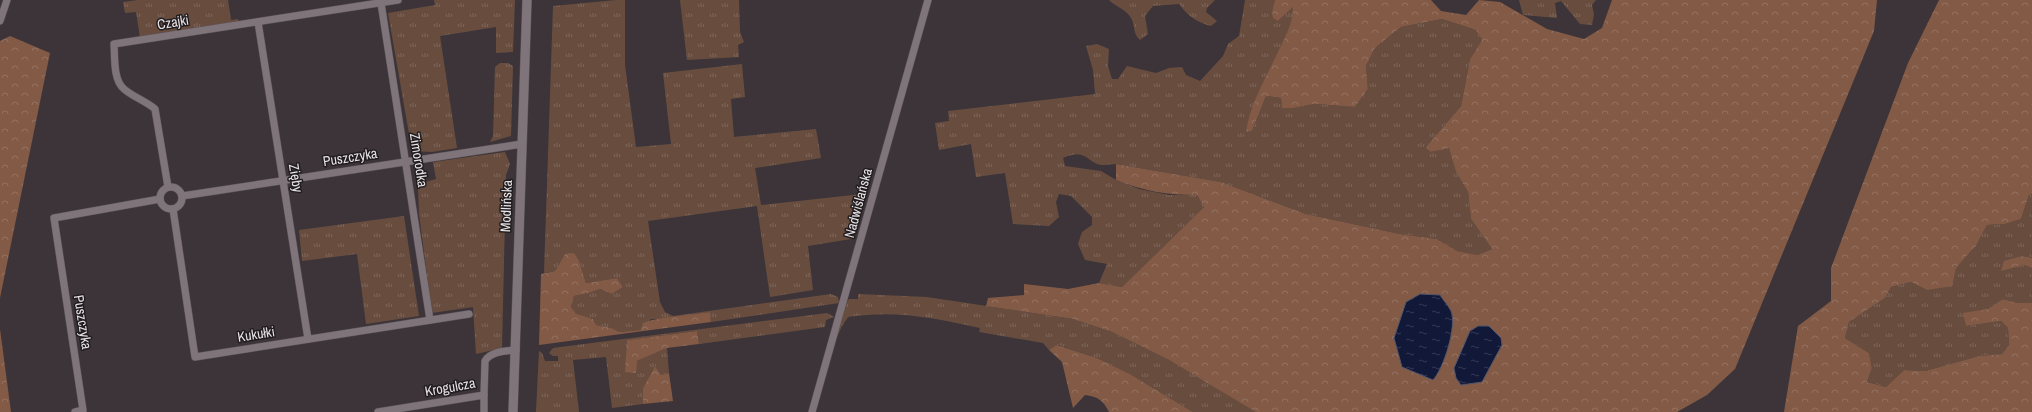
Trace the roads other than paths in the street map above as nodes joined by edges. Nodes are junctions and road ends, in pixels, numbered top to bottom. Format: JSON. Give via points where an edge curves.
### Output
{"nodes":[{"id":1,"x":7,"y":0,"type":"edge"},
{"id":2,"x":398,"y":0,"type":"edge"},
{"id":3,"x":527,"y":0,"type":"edge"},
{"id":4,"x":928,"y":0,"type":"edge"},
{"id":5,"x":381,"y":3,"type":"junction"},
{"id":6,"x":0,"y":21,"type":"edge"},
{"id":7,"x":258,"y":22,"type":"junction"},
{"id":8,"x":522,"y":144,"type":"junction"},
{"id":9,"x":406,"y":161,"type":"junction"},
{"id":10,"x":283,"y":181,"type":"junction"},
{"id":11,"x":168,"y":187,"type":"junction"},
{"id":12,"x":182,"y":196,"type":"junction"},
{"id":13,"x":160,"y":199,"type":"junction"},
{"id":14,"x":172,"y":209,"type":"junction"},
{"id":15,"x":469,"y":314,"type":"dead end"},
{"id":16,"x":430,"y":320,"type":"junction"},
{"id":17,"x":308,"y":339,"type":"junction"},
{"id":18,"x":516,"y":350,"type":"junction"},
{"id":19,"x":484,"y":395,"type":"junction"},
{"id":20,"x":75,"y":412,"type":"edge"},
{"id":21,"x":378,"y":412,"type":"edge"},
{"id":22,"x":484,"y":412,"type":"edge"},
{"id":23,"x":513,"y":412,"type":"edge"},
{"id":24,"x":812,"y":412,"type":"edge"}],
"edges":[{"from":1,"to":6,"type":"street"},
{"from":2,"to":5,"type":"street","name":"Czajki"},
{"from":3,"to":8,"type":"main road","name":"Modlińska"},
{"from":4,"to":24,"type":"street","name":"Nadwiślańska"},
{"from":5,"to":7,"type":"street","name":"Czajki"},
{"from":5,"to":9,"type":"street","name":"Zimorodka"},
{"from":7,"to":10,"type":"street","name":"Zięby"},
{"from":7,"to":11,"type":"street","name":"Czajki","via":[[114,44],[120,84],[155,109]]},
{"from":8,"to":9,"type":"street","name":"Puszczyka"},
{"from":8,"to":18,"type":"main road","name":"Modlińska"},
{"from":9,"to":10,"type":"street","name":"Puszczyka"},
{"from":9,"to":16,"type":"street","name":"Zimorodka"},
{"from":10,"to":12,"type":"street","name":"Puszczyka"},
{"from":10,"to":17,"type":"street","name":"Zięby"},
{"from":11,"to":12,"type":"street","via":[[177,189]]},
{"from":11,"to":13,"type":"street","via":[[161,193]]},
{"from":12,"to":14,"type":"street","via":[[179,206]]},
{"from":13,"to":14,"type":"street","via":[[165,208]]},
{"from":13,"to":20,"type":"street","name":"Puszczyka","via":[[54,218],[83,410]]},
{"from":14,"to":17,"type":"street","name":"Kukułki","via":[[195,357]]},
{"from":15,"to":16,"type":"street","name":"Kukułki"},
{"from":16,"to":17,"type":"street","name":"Kukułki"},
{"from":18,"to":19,"type":"street","name":"Krogulcza","via":[[494,354],[485,361]]},
{"from":18,"to":23,"type":"main road","name":"Modlińska"},
{"from":19,"to":21,"type":"street","name":"Krogulcza"},
{"from":19,"to":22,"type":"street"}]}
